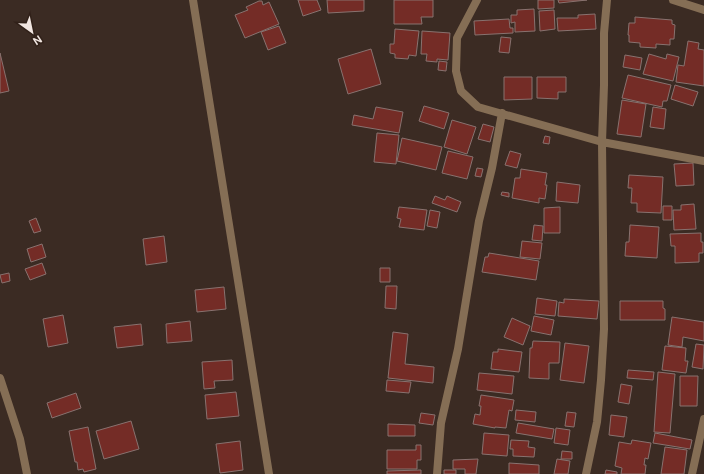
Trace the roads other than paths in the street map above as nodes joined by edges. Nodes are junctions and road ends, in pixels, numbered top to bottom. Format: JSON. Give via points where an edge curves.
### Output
{"nodes":[{"id":1,"x":193,"y":0,"type":"edge"},
{"id":2,"x":477,"y":0,"type":"edge"},
{"id":3,"x":607,"y":0,"type":"edge"},
{"id":4,"x":672,"y":0,"type":"edge"},
{"id":5,"x":704,"y":10,"type":"edge"},
{"id":6,"x":502,"y":113,"type":"junction"},
{"id":7,"x":602,"y":142,"type":"junction"},
{"id":8,"x":704,"y":161,"type":"edge"},
{"id":9,"x":0,"y":378,"type":"edge"},
{"id":10,"x":704,"y":419,"type":"edge"},
{"id":11,"x":27,"y":474,"type":"edge"},
{"id":12,"x":269,"y":474,"type":"edge"},
{"id":13,"x":437,"y":474,"type":"edge"},
{"id":14,"x":586,"y":474,"type":"edge"},
{"id":15,"x":692,"y":474,"type":"edge"}],
"edges":[{"from":1,"to":12,"type":"street"},
{"from":2,"to":6,"type":"street","via":[[456,38],[456,71],[461,91],[478,107]]},
{"from":3,"to":7,"type":"street"},
{"from":4,"to":5,"type":"street"},
{"from":6,"to":7,"type":"street"},
{"from":6,"to":13,"type":"street","via":[[479,221],[458,349],[441,423]]},
{"from":7,"to":8,"type":"street"},
{"from":7,"to":14,"type":"street","via":[[604,336],[597,422]]},
{"from":9,"to":11,"type":"street","via":[[20,440]]},
{"from":10,"to":15,"type":"street"}]}
